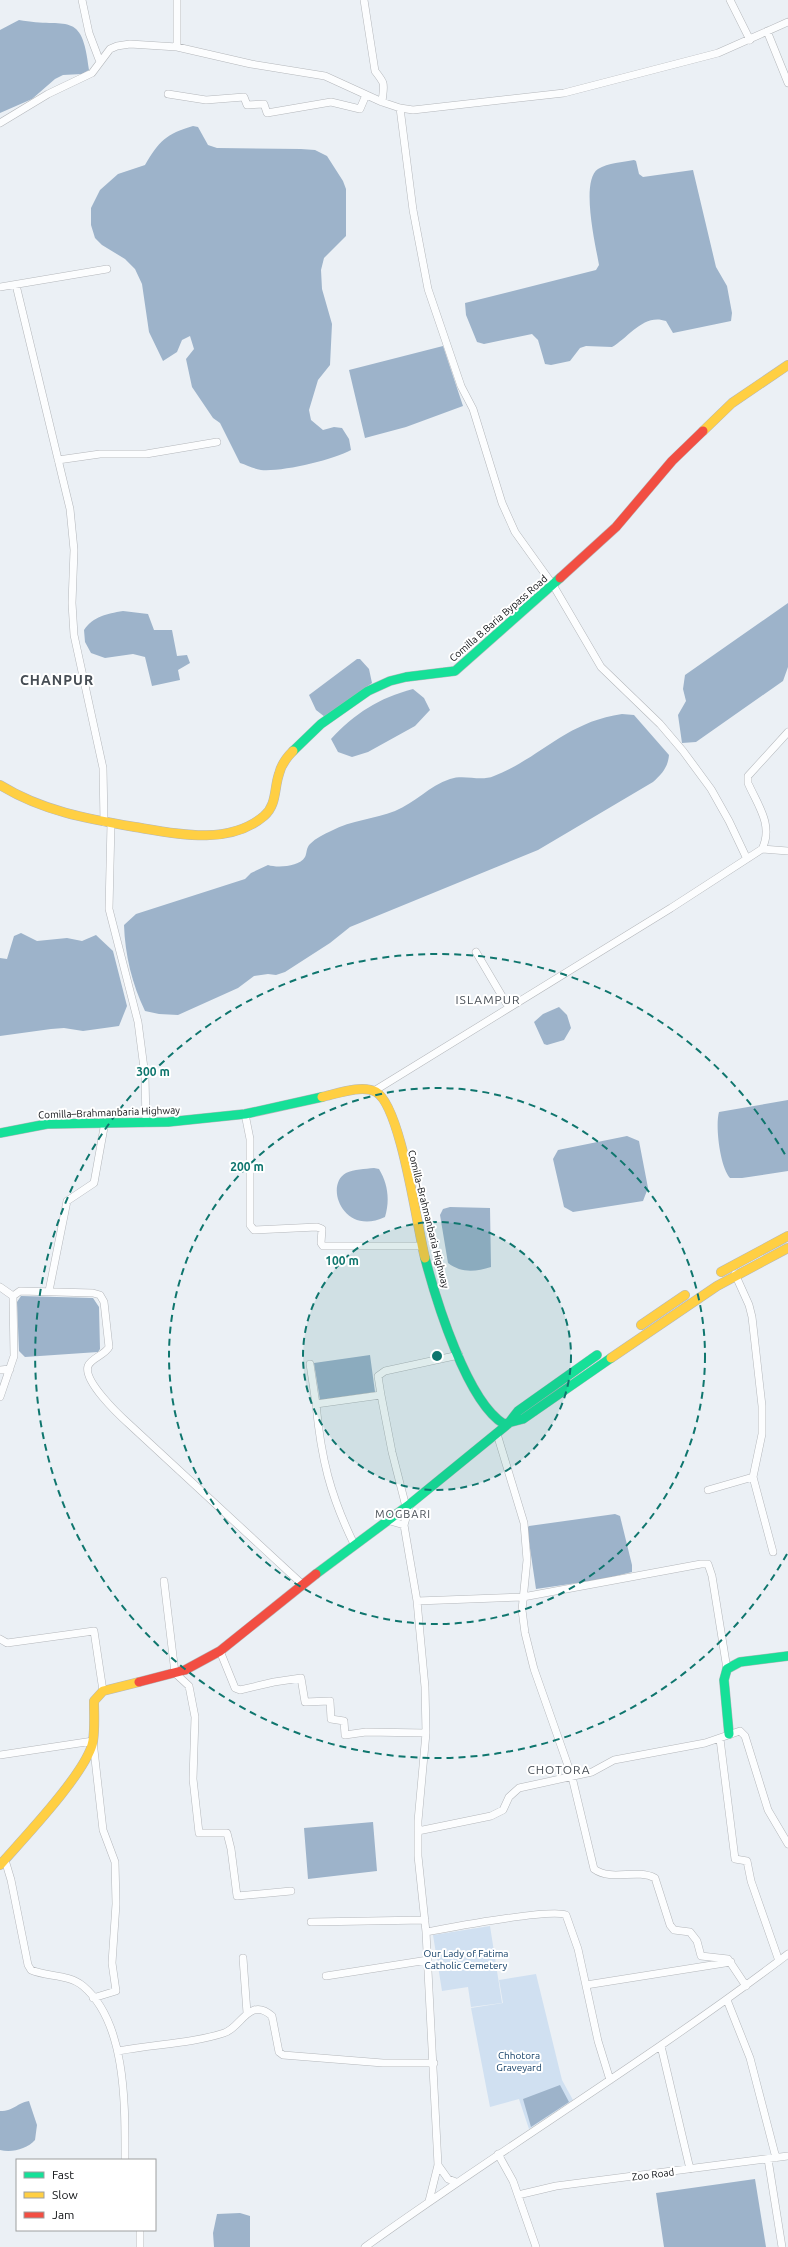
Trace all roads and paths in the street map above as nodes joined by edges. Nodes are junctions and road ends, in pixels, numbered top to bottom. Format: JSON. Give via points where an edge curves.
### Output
{"nodes":[{"id":1,"x":82,"y":0,"type":"edge"},
{"id":2,"x":177,"y":0,"type":"edge"},
{"id":3,"x":364,"y":0,"type":"edge"},
{"id":4,"x":730,"y":0,"type":"edge"},
{"id":5,"x":788,"y":22,"type":"edge"},
{"id":6,"x":767,"y":31,"type":"junction"},
{"id":7,"x":750,"y":40,"type":"junction"},
{"id":8,"x":177,"y":48,"type":"junction"},
{"id":9,"x":100,"y":62,"type":"junction"},
{"id":10,"x":788,"y":82,"type":"edge"},
{"id":11,"x":168,"y":94,"type":"dead end"},
{"id":12,"x":366,"y":95,"type":"junction"},
{"id":13,"x":382,"y":102,"type":"junction"},
{"id":14,"x":400,"y":108,"type":"junction"},
{"id":15,"x":0,"y":123,"type":"edge"},
{"id":16,"x":107,"y":268,"type":"dead end"},
{"id":17,"x":16,"y":284,"type":"junction"},
{"id":18,"x":0,"y":288,"type":"edge"},
{"id":19,"x":788,"y":365,"type":"edge"},
{"id":20,"x":217,"y":442,"type":"dead end"},
{"id":21,"x":58,"y":460,"type":"junction"},
{"id":22,"x":553,"y":585,"type":"junction"},
{"id":23,"x":788,"y":732,"type":"edge"},
{"id":24,"x":0,"y":785,"type":"edge"},
{"id":25,"x":108,"y":823,"type":"junction"},
{"id":26,"x":762,"y":849,"type":"junction"},
{"id":27,"x":788,"y":851,"type":"edge"},
{"id":28,"x":747,"y":859,"type":"junction"},
{"id":29,"x":476,"y":952,"type":"dead end"},
{"id":30,"x":509,"y":1008,"type":"junction"},
{"id":31,"x":374,"y":1091,"type":"junction"},
{"id":32,"x":245,"y":1114,"type":"junction"},
{"id":33,"x":105,"y":1122,"type":"junction"},
{"id":34,"x":146,"y":1123,"type":"junction"},
{"id":35,"x":0,"y":1133,"type":"edge"},
{"id":36,"x":788,"y":1236,"type":"edge"},
{"id":37,"x":422,"y":1246,"type":"junction"},
{"id":38,"x":788,"y":1248,"type":"edge"},
{"id":39,"x":731,"y":1266,"type":"junction"},
{"id":40,"x":735,"y":1275,"type":"junction"},
{"id":41,"x":0,"y":1287,"type":"edge"},
{"id":42,"x":49,"y":1292,"type":"junction"},
{"id":43,"x":14,"y":1296,"type":"junction"},
{"id":44,"x":630,"y":1332,"type":"dead end"},
{"id":45,"x":605,"y":1349,"type":"dead end"},
{"id":46,"x":459,"y":1355,"type":"junction"},
{"id":47,"x":310,"y":1364,"type":"dead end"},
{"id":48,"x":10,"y":1369,"type":"junction"},
{"id":49,"x":0,"y":1370,"type":"edge"},
{"id":50,"x":563,"y":1379,"type":"junction"},
{"id":51,"x":568,"y":1387,"type":"junction"},
{"id":52,"x":381,"y":1395,"type":"junction"},
{"id":53,"x":0,"y":1397,"type":"edge"},
{"id":54,"x":316,"y":1404,"type":"junction"},
{"id":55,"x":508,"y":1424,"type":"junction"},
{"id":56,"x":497,"y":1434,"type":"junction"},
{"id":57,"x":753,"y":1478,"type":"junction"},
{"id":58,"x":708,"y":1490,"type":"dead end"},
{"id":59,"x":408,"y":1505,"type":"junction"},
{"id":60,"x":387,"y":1520,"type":"junction"},
{"id":61,"x":404,"y":1525,"type":"junction"},
{"id":62,"x":354,"y":1544,"type":"junction"},
{"id":63,"x":773,"y":1552,"type":"dead end"},
{"id":64,"x":164,"y":1581,"type":"dead end"},
{"id":65,"x":303,"y":1585,"type":"junction"},
{"id":66,"x":523,"y":1597,"type":"junction"},
{"id":67,"x":417,"y":1601,"type":"junction"},
{"id":68,"x":0,"y":1639,"type":"edge"},
{"id":69,"x":220,"y":1651,"type":"junction"},
{"id":70,"x":788,"y":1656,"type":"edge"},
{"id":71,"x":727,"y":1669,"type":"junction"},
{"id":72,"x":175,"y":1673,"type":"junction"},
{"id":73,"x":103,"y":1690,"type":"junction"},
{"id":74,"x":728,"y":1712,"type":"junction"},
{"id":75,"x":742,"y":1732,"type":"junction"},
{"id":76,"x":426,"y":1733,"type":"junction"},
{"id":77,"x":729,"y":1734,"type":"junction"},
{"id":78,"x":720,"y":1740,"type":"junction"},
{"id":79,"x":93,"y":1741,"type":"junction"},
{"id":80,"x":0,"y":1755,"type":"edge"},
{"id":81,"x":572,"y":1777,"type":"junction"},
{"id":82,"x":418,"y":1831,"type":"junction"},
{"id":83,"x":788,"y":1844,"type":"edge"},
{"id":84,"x":2,"y":1862,"type":"edge"},
{"id":85,"x":291,"y":1892,"type":"dead end"},
{"id":86,"x":425,"y":1920,"type":"junction"},
{"id":87,"x":310,"y":1922,"type":"dead end"},
{"id":88,"x":426,"y":1932,"type":"junction"},
{"id":89,"x":788,"y":1954,"type":"edge"},
{"id":90,"x":243,"y":1958,"type":"dead end"},
{"id":91,"x":428,"y":1960,"type":"junction"},
{"id":92,"x":779,"y":1961,"type":"junction"},
{"id":93,"x":731,"y":1962,"type":"junction"},
{"id":94,"x":326,"y":1976,"type":"dead end"},
{"id":95,"x":586,"y":1985,"type":"junction"},
{"id":96,"x":746,"y":1986,"type":"junction"},
{"id":97,"x":93,"y":1998,"type":"junction"},
{"id":98,"x":727,"y":2000,"type":"junction"},
{"id":99,"x":247,"y":2013,"type":"junction"},
{"id":100,"x":661,"y":2046,"type":"junction"},
{"id":101,"x":118,"y":2051,"type":"junction"},
{"id":102,"x":434,"y":2063,"type":"junction"},
{"id":103,"x":610,"y":2080,"type":"junction"},
{"id":104,"x":498,"y":2154,"type":"junction"},
{"id":105,"x":788,"y":2156,"type":"edge"},
{"id":106,"x":776,"y":2158,"type":"junction"},
{"id":107,"x":125,"y":2159,"type":"edge"},
{"id":108,"x":768,"y":2159,"type":"junction"},
{"id":109,"x":438,"y":2165,"type":"junction"},
{"id":110,"x":690,"y":2169,"type":"junction"},
{"id":111,"x":456,"y":2182,"type":"junction"},
{"id":112,"x":518,"y":2195,"type":"junction"},
{"id":113,"x":429,"y":2201,"type":"junction"},
{"id":114,"x":140,"y":2231,"type":"edge"},
{"id":115,"x":140,"y":2247,"type":"edge"},
{"id":116,"x":365,"y":2247,"type":"edge"},
{"id":117,"x":536,"y":2247,"type":"edge"},
{"id":118,"x":782,"y":2247,"type":"edge"}],
"edges":[{"from":1,"to":9,"type":"street","via":[[89,33]]},
{"from":2,"to":8,"type":"street"},
{"from":3,"to":13,"type":"street","via":[[375,71],[382,77],[384,85]]},
{"from":4,"to":7,"type":"street"},
{"from":5,"to":6,"type":"street"},
{"from":6,"to":7,"type":"street"},
{"from":6,"to":10,"type":"street"},
{"from":7,"to":14,"type":"street","via":[[718,53],[564,92],[413,110]]},
{"from":8,"to":9,"type":"street","via":[[130,44],[117,46],[110,49]]},
{"from":8,"to":12,"type":"street","via":[[325,76]]},
{"from":9,"to":15,"type":"street","via":[[92,73],[48,94]]},
{"from":11,"to":12,"type":"street","via":[[206,100],[244,97],[247,105],[264,104],[267,113],[330,102],[360,109]]},
{"from":12,"to":13,"type":"street"},
{"from":13,"to":14,"type":"street"},
{"from":14,"to":22,"type":"street","via":[[413,210],[428,289],[461,386],[473,409],[502,503],[515,532]]},
{"from":16,"to":17,"type":"street"},
{"from":17,"to":18,"type":"street"},
{"from":17,"to":21,"type":"street"},
{"from":19,"to":22,"type":"main road","name":"Comilla B.Baria Bypass Road","via":[[732,403],[672,461],[616,527]]},
{"from":20,"to":21,"type":"street","via":[[146,454],[100,454]]},
{"from":21,"to":25,"type":"street","via":[[70,509],[74,550],[74,635],[103,768]]},
{"from":22,"to":25,"type":"main road","name":"Comilla B.Baria Bypass Road","via":[[455,671],[406,677],[380,685],[368,691],[301,741],[281,766],[275,794],[266,814],[254,822],[227,832],[201,835],[174,834]]},
{"from":22,"to":28,"type":"street","via":[[584,642],[601,667],[660,724],[711,789]]},
{"from":23,"to":26,"type":"street","via":[[748,776],[748,783],[765,822],[766,841]]},
{"from":24,"to":25,"type":"main road","name":"Comilla B.Baria Bypass Road","via":[[16,796],[74,816]]},
{"from":25,"to":34,"type":"street","via":[[109,910],[138,1022],[145,1076]]},
{"from":26,"to":27,"type":"street"},
{"from":26,"to":28,"type":"street"},
{"from":28,"to":30,"type":"street"},
{"from":29,"to":30,"type":"street"},
{"from":30,"to":31,"type":"street"},
{"from":31,"to":32,"type":"main road","name":"Comilla–Brahmanbaria Highway","via":[[356,1090]]},
{"from":31,"to":37,"type":"main road","name":"Comilla–Brahmanbaria Highway","via":[[382,1097],[393,1120],[408,1176]]},
{"from":32,"to":34,"type":"main road","name":"Comilla–Brahmanbaria Highway"},
{"from":32,"to":37,"type":"street","via":[[250,1139],[250,1225],[254,1230],[317,1227],[322,1229],[323,1246]]},
{"from":33,"to":34,"type":"main road","name":"Comilla–Brahmanbaria Highway"},
{"from":33,"to":35,"type":"main road","name":"Comilla–Brahmanbaria Highway","via":[[48,1124]]},
{"from":33,"to":42,"type":"street","via":[[94,1183],[67,1201]]},
{"from":36,"to":39,"type":"main road"},
{"from":37,"to":46,"type":"main road","name":"Comilla–Brahmanbaria Highway","via":[[438,1300]]},
{"from":38,"to":40,"type":"main road"},
{"from":39,"to":40,"type":"street"},
{"from":39,"to":44,"type":"main road"},
{"from":40,"to":51,"type":"main road"},
{"from":40,"to":57,"type":"street","via":[[752,1318],[762,1406],[761,1448]]},
{"from":41,"to":43,"type":"street"},
{"from":42,"to":43,"type":"street","via":[[20,1291]]},
{"from":42,"to":65,"type":"street","via":[[100,1295],[104,1302],[109,1347],[89,1365],[91,1380],[109,1404],[129,1424]]},
{"from":43,"to":48,"type":"street","via":[[14,1356]]},
{"from":45,"to":50,"type":"main road"},
{"from":46,"to":52,"type":"street","via":[[385,1371],[378,1376]]},
{"from":46,"to":55,"type":"main road","name":"Comilla–Brahmanbaria Highway","via":[[479,1394],[494,1416],[501,1423]]},
{"from":47,"to":54,"type":"street"},
{"from":48,"to":49,"type":"street"},
{"from":48,"to":53,"type":"street"},
{"from":50,"to":51,"type":"main road"},
{"from":50,"to":55,"type":"main road","via":[[518,1411]]},
{"from":51,"to":55,"type":"main road","via":[[523,1419]]},
{"from":52,"to":54,"type":"street"},
{"from":52,"to":59,"type":"street","via":[[392,1452]]},
{"from":54,"to":62,"type":"street","via":[[325,1471],[341,1517]]},
{"from":55,"to":56,"type":"main road"},
{"from":56,"to":59,"type":"main road"},
{"from":56,"to":66,"type":"street","via":[[524,1523],[527,1560]]},
{"from":57,"to":58,"type":"street"},
{"from":57,"to":63,"type":"street"},
{"from":59,"to":60,"type":"main road"},
{"from":59,"to":61,"type":"street"},
{"from":60,"to":61,"type":"street"},
{"from":60,"to":62,"type":"main road"},
{"from":61,"to":67,"type":"street"},
{"from":62,"to":65,"type":"main road"},
{"from":64,"to":72,"type":"street"},
{"from":65,"to":69,"type":"main road"},
{"from":66,"to":67,"type":"street"},
{"from":66,"to":71,"type":"street","via":[[708,1564]]},
{"from":66,"to":81,"type":"street","via":[[522,1620],[534,1669]]},
{"from":67,"to":76,"type":"street","via":[[425,1687]]},
{"from":68,"to":73,"type":"street","via":[[7,1643],[94,1631]]},
{"from":69,"to":72,"type":"main road","via":[[194,1667]]},
{"from":69,"to":76,"type":"street","via":[[235,1688],[240,1690],[301,1678],[304,1702],[330,1701],[331,1719],[344,1721],[346,1735],[366,1732]]},
{"from":70,"to":71,"type":"main road","via":[[740,1662]]},
{"from":71,"to":74,"type":"main road","via":[[724,1680]]},
{"from":72,"to":73,"type":"main road"},
{"from":72,"to":85,"type":"street","via":[[189,1686],[195,1717],[193,1779],[199,1833],[227,1833],[237,1896]]},
{"from":73,"to":79,"type":"main road","via":[[94,1701]]},
{"from":74,"to":75,"type":"street"},
{"from":74,"to":77,"type":"main road"},
{"from":75,"to":77,"type":"street"},
{"from":75,"to":83,"type":"street","via":[[768,1810]]},
{"from":76,"to":82,"type":"street"},
{"from":77,"to":78,"type":"street"},
{"from":78,"to":81,"type":"street","via":[[614,1760],[596,1771]]},
{"from":78,"to":92,"type":"street","via":[[735,1859],[747,1861],[751,1881]]},
{"from":79,"to":80,"type":"street"},
{"from":79,"to":84,"type":"main road","via":[[87,1759],[76,1774]]},
{"from":79,"to":97,"type":"street","via":[[103,1830],[116,1862],[112,1963],[116,1991]]},
{"from":81,"to":82,"type":"street","via":[[519,1788],[509,1797],[503,1810],[491,1816]]},
{"from":81,"to":93,"type":"street","via":[[594,1869],[605,1874],[647,1874],[655,1878],[670,1925],[674,1930],[690,1932],[697,1941],[701,1956],[722,1957]]},
{"from":82,"to":86,"type":"street"},
{"from":84,"to":97,"type":"street","via":[[11,1880],[30,1970],[70,1980],[83,1986]]},
{"from":86,"to":87,"type":"street"},
{"from":86,"to":88,"type":"street"},
{"from":88,"to":91,"type":"street"},
{"from":88,"to":95,"type":"street","via":[[538,1914],[564,1913],[571,1926]]},
{"from":89,"to":92,"type":"street"},
{"from":90,"to":99,"type":"street"},
{"from":91,"to":94,"type":"street"},
{"from":91,"to":102,"type":"street"},
{"from":92,"to":96,"type":"street"},
{"from":93,"to":95,"type":"street"},
{"from":93,"to":96,"type":"street"},
{"from":95,"to":103,"type":"street","via":[[598,2042]]},
{"from":96,"to":98,"type":"street"},
{"from":97,"to":101,"type":"street","via":[[108,2018]]},
{"from":98,"to":100,"type":"street"},
{"from":98,"to":106,"type":"street","via":[[750,2058]]},
{"from":99,"to":101,"type":"street","via":[[234,2028],[217,2035]]},
{"from":99,"to":102,"type":"street","via":[[259,2010],[272,2016],[279,2052],[282,2054],[382,2063]]},
{"from":100,"to":103,"type":"street"},
{"from":100,"to":110,"type":"street"},
{"from":101,"to":107,"type":"street","via":[[125,2126]]},
{"from":102,"to":109,"type":"street"},
{"from":103,"to":104,"type":"street"},
{"from":104,"to":111,"type":"street"},
{"from":104,"to":112,"type":"street"},
{"from":105,"to":106,"type":"street","name":"Zoo Road"},
{"from":106,"to":108,"type":"street","name":"Zoo Road"},
{"from":108,"to":110,"type":"street","name":"Zoo Road"},
{"from":108,"to":118,"type":"street"},
{"from":109,"to":111,"type":"street","via":[[448,2179]]},
{"from":109,"to":113,"type":"street"},
{"from":110,"to":112,"type":"street","name":"Zoo Road","via":[[556,2186]]},
{"from":111,"to":113,"type":"street"},
{"from":112,"to":117,"type":"street"},
{"from":113,"to":116,"type":"street"},
{"from":114,"to":115,"type":"street"}]}
